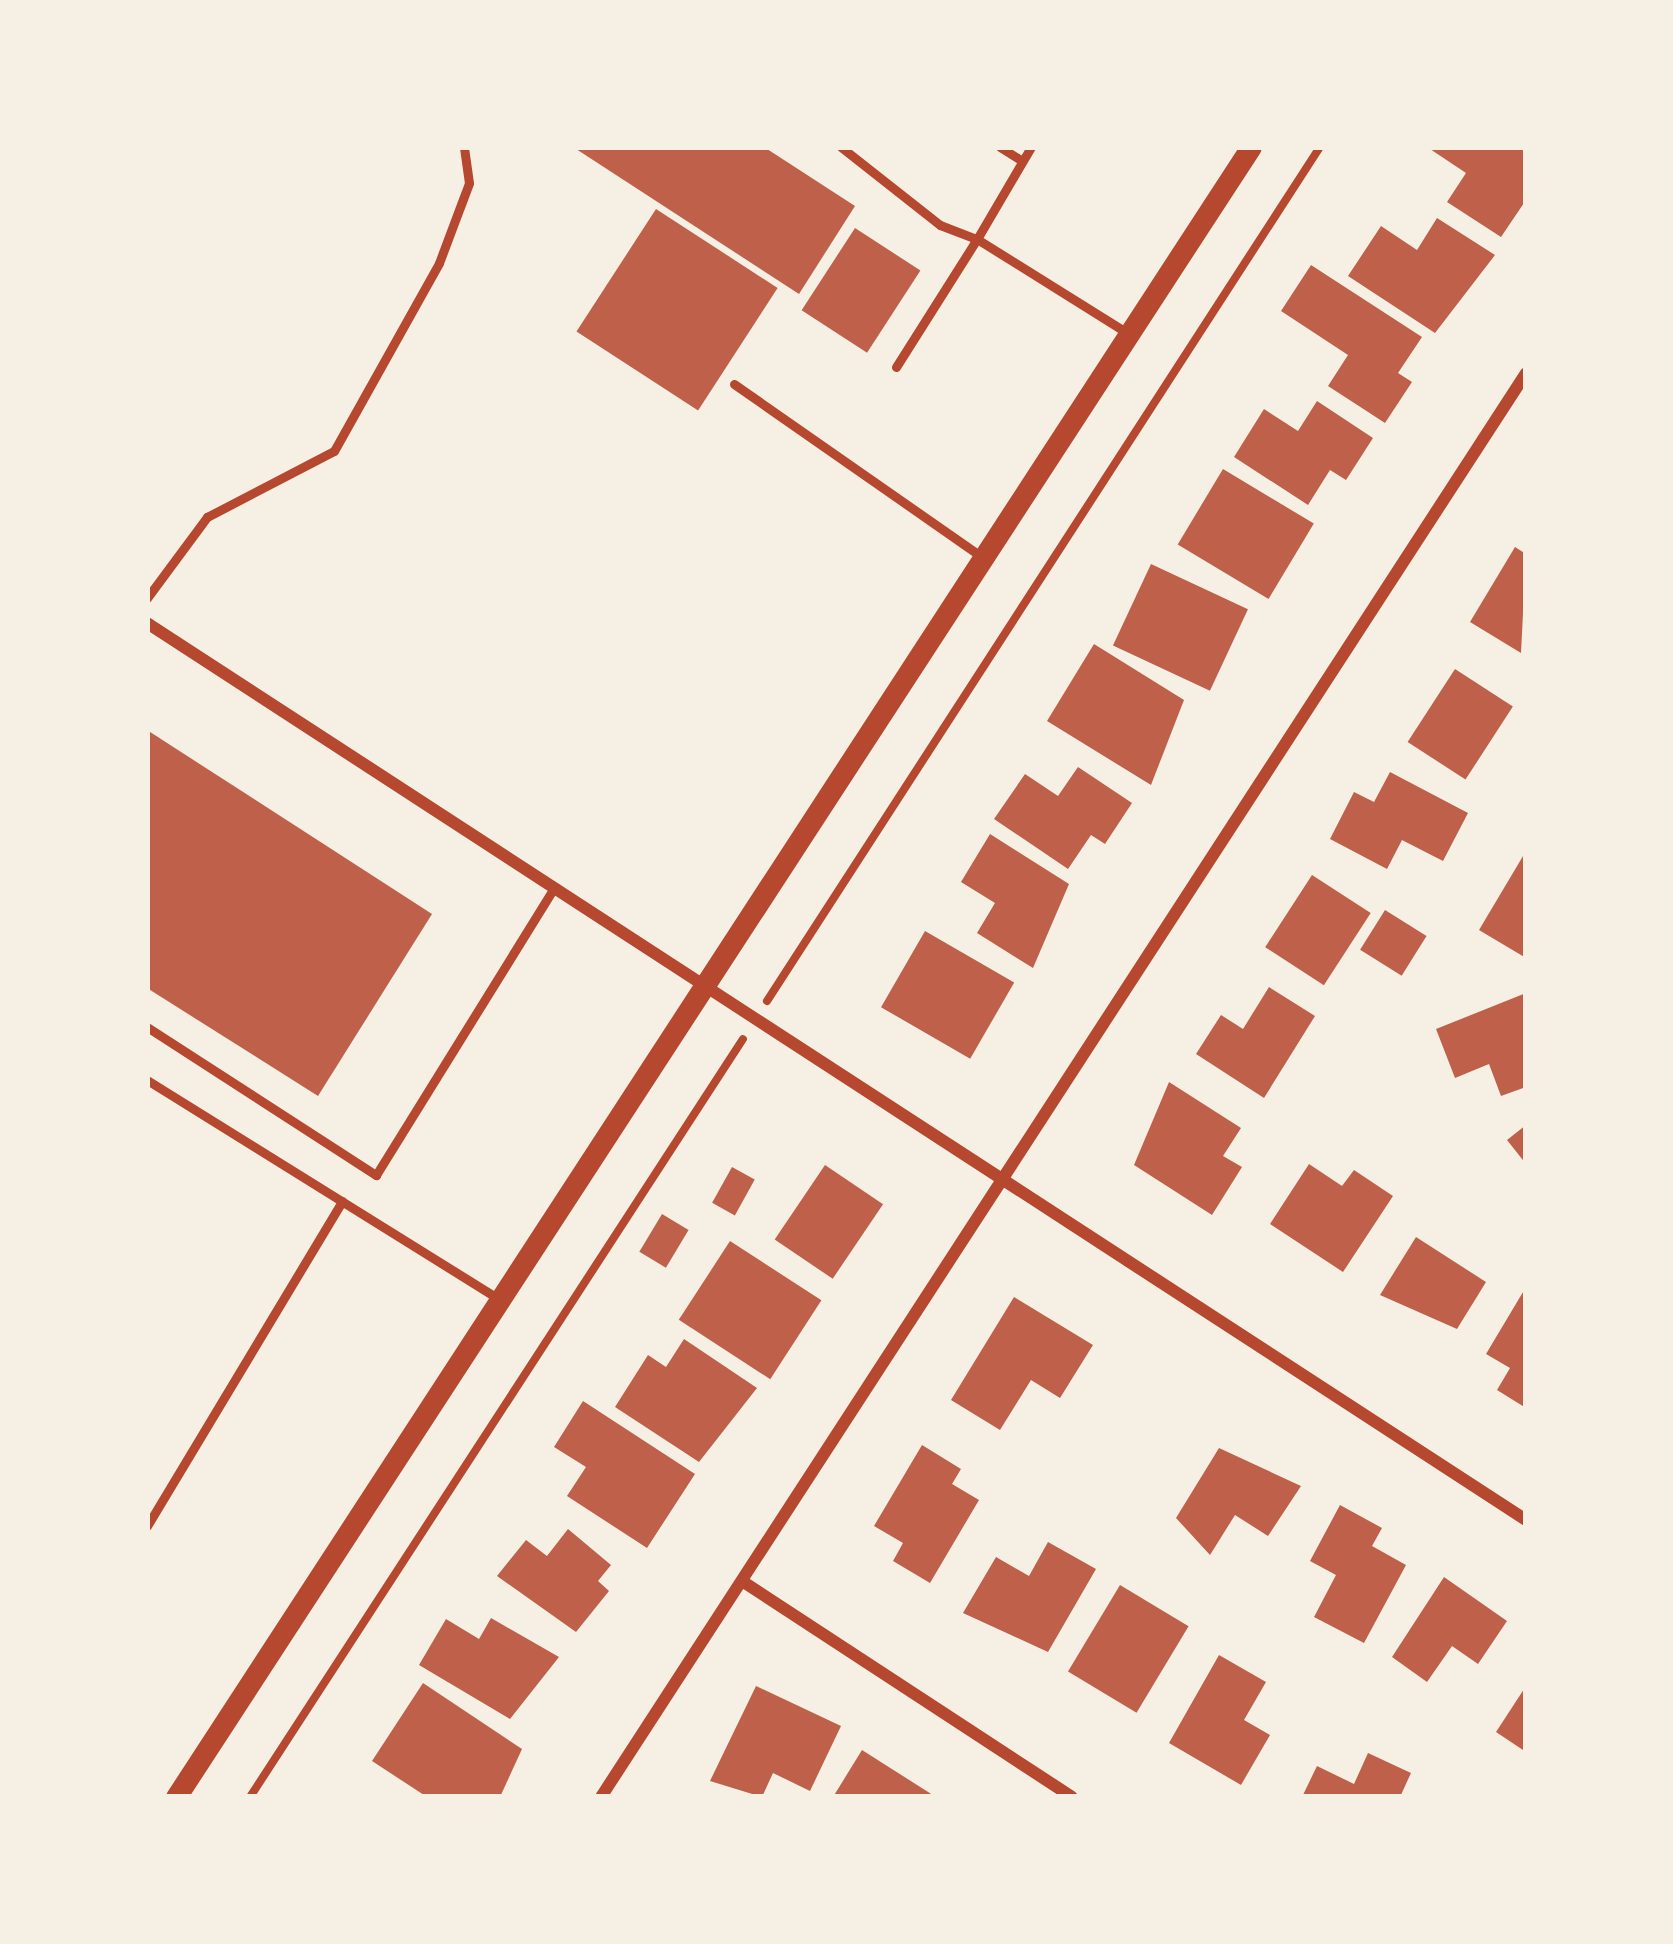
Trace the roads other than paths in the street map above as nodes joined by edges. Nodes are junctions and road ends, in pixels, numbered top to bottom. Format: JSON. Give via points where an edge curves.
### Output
{"nodes":[{"id":1,"x":464,"y":147,"type":"edge"},
{"id":2,"x":841,"y":147,"type":"edge"},
{"id":3,"x":1000,"y":147,"type":"edge"},
{"id":4,"x":1031,"y":147,"type":"edge"},
{"id":5,"x":1251,"y":147,"type":"edge"},
{"id":6,"x":1022,"y":161,"type":"junction"},
{"id":7,"x":976,"y":239,"type":"junction"},
{"id":8,"x":1131,"y":335,"type":"junction"},
{"id":9,"x":896,"y":367,"type":"dead end"},
{"id":10,"x":1526,"y":373,"type":"edge"},
{"id":11,"x":734,"y":384,"type":"dead end"},
{"id":12,"x":984,"y":559,"type":"junction"},
{"id":13,"x":147,"y":598,"type":"edge"},
{"id":14,"x":147,"y":623,"type":"edge"},
{"id":15,"x":553,"y":889,"type":"junction"},
{"id":16,"x":704,"y":988,"type":"junction"},
{"id":17,"x":147,"y":1027,"type":"edge"},
{"id":18,"x":147,"y":1080,"type":"edge"},
{"id":19,"x":1002,"y":1182,"type":"junction"},
{"id":20,"x":342,"y":1201,"type":"junction"},
{"id":21,"x":500,"y":1300,"type":"junction"},
{"id":22,"x":1526,"y":1520,"type":"edge"},
{"id":23,"x":147,"y":1526,"type":"edge"},
{"id":24,"x":742,"y":1581,"type":"junction"},
{"id":25,"x":176,"y":1797,"type":"edge"},
{"id":26,"x":601,"y":1797,"type":"edge"},
{"id":27,"x":1072,"y":1797,"type":"edge"}],
"edges":[{"from":1,"to":13,"type":"lane","via":[[470,183],[439,263],[334,451],[207,517]]},
{"from":2,"to":7,"type":"lane","via":[[940,225]]},
{"from":3,"to":6,"type":"lane"},
{"from":4,"to":6,"type":"lane"},
{"from":5,"to":8,"type":"street"},
{"from":6,"to":7,"type":"lane"},
{"from":7,"to":8,"type":"lane"},
{"from":7,"to":9,"type":"lane"},
{"from":8,"to":12,"type":"street"},
{"from":10,"to":19,"type":"street"},
{"from":11,"to":12,"type":"lane"},
{"from":12,"to":16,"type":"street"},
{"from":14,"to":15,"type":"street"},
{"from":15,"to":16,"type":"street"},
{"from":15,"to":17,"type":"lane","via":[[376,1175]]},
{"from":16,"to":19,"type":"street"},
{"from":16,"to":21,"type":"street"},
{"from":18,"to":20,"type":"lane"},
{"from":19,"to":22,"type":"street"},
{"from":19,"to":24,"type":"street"},
{"from":20,"to":21,"type":"lane"},
{"from":20,"to":23,"type":"lane"},
{"from":21,"to":25,"type":"street"},
{"from":24,"to":26,"type":"street"},
{"from":24,"to":27,"type":"street"}]}
